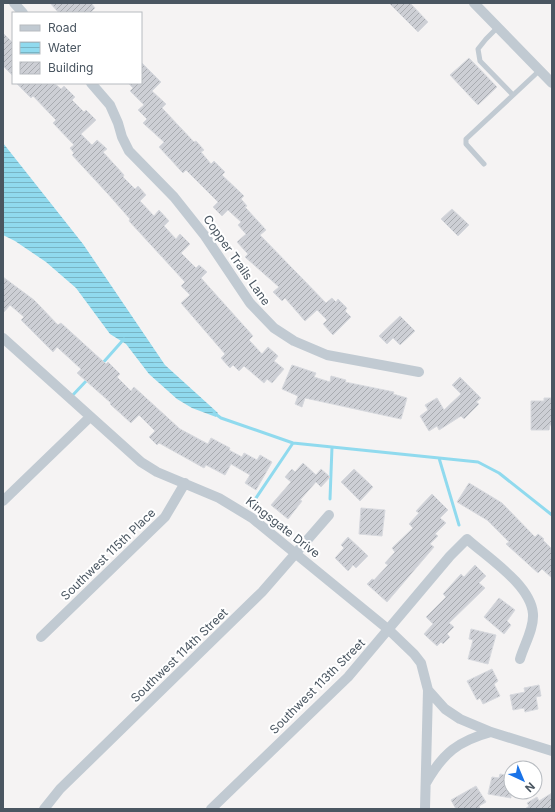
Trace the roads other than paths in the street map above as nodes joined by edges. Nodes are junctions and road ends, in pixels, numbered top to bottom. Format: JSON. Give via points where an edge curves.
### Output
{"nodes":[{"id":1,"x":14,"y":3,"type":"edge"},
{"id":2,"x":474,"y":3,"type":"edge"},
{"id":3,"x":22,"y":12,"type":"edge"},
{"id":4,"x":498,"y":27,"type":"junction"},
{"id":5,"x":540,"y":70,"type":"junction"},
{"id":6,"x":552,"y":83,"type":"edge"},
{"id":7,"x":92,"y":84,"type":"edge"},
{"id":8,"x":513,"y":95,"type":"junction"},
{"id":9,"x":484,"y":164,"type":"dead end"},
{"id":10,"x":3,"y":338,"type":"edge"},
{"id":11,"x":419,"y":372,"type":"dead end"},
{"id":12,"x":90,"y":417,"type":"junction"},
{"id":13,"x":185,"y":483,"type":"junction"},
{"id":14,"x":3,"y":501,"type":"edge"},
{"id":15,"x":329,"y":515,"type":"dead end"},
{"id":16,"x":296,"y":554,"type":"junction"},
{"id":17,"x":389,"y":630,"type":"junction"},
{"id":18,"x":41,"y":637,"type":"dead end"},
{"id":19,"x":520,"y":659,"type":"dead end"},
{"id":20,"x":428,"y":690,"type":"junction"},
{"id":21,"x":491,"y":732,"type":"junction"},
{"id":22,"x":552,"y":752,"type":"edge"},
{"id":23,"x":426,"y":783,"type":"junction"},
{"id":24,"x":44,"y":809,"type":"edge"},
{"id":25,"x":211,"y":809,"type":"edge"},
{"id":26,"x":424,"y":809,"type":"edge"}],
"edges":[{"from":1,"to":3,"type":"street"},
{"from":2,"to":4,"type":"street"},
{"from":4,"to":5,"type":"street"},
{"from":4,"to":8,"type":"lane","via":[[478,49],[480,61]]},
{"from":5,"to":6,"type":"street"},
{"from":5,"to":8,"type":"lane"},
{"from":7,"to":11,"type":"street","name":"Copper Trails Lane","via":[[110,105],[129,151],[174,197],[205,236],[250,303],[274,328],[294,341],[327,355]]},
{"from":8,"to":9,"type":"lane","via":[[466,139],[466,144]]},
{"from":10,"to":12,"type":"street","name":"Kingsgate Drive"},
{"from":12,"to":13,"type":"street","name":"Kingsgate Drive","via":[[141,462],[157,472]]},
{"from":12,"to":14,"type":"street"},
{"from":13,"to":16,"type":"street","name":"Kingsgate Drive","via":[[236,507]]},
{"from":13,"to":18,"type":"street","name":"Southwest 115th Place","via":[[159,524]]},
{"from":15,"to":16,"type":"street","name":"Southwest 114th Street"},
{"from":16,"to":17,"type":"street","name":"Kingsgate Drive"},
{"from":16,"to":24,"type":"street","name":"Southwest 114th Street","via":[[256,598],[60,789]]},
{"from":17,"to":19,"type":"street","name":"Southwest 113th Street","via":[[467,539],[515,581],[528,598],[533,615]]},
{"from":17,"to":20,"type":"street","name":"Kingsgate Drive","via":[[421,663]]},
{"from":17,"to":25,"type":"street","name":"Southwest 113th Street","via":[[348,677]]},
{"from":20,"to":21,"type":"street","via":[[452,715]]},
{"from":20,"to":23,"type":"street","name":"Kingsgate Drive"},
{"from":21,"to":22,"type":"street"},
{"from":21,"to":23,"type":"street","via":[[468,740],[448,752],[436,765]]},
{"from":23,"to":26,"type":"street","name":"Kingsgate Drive"}]}
